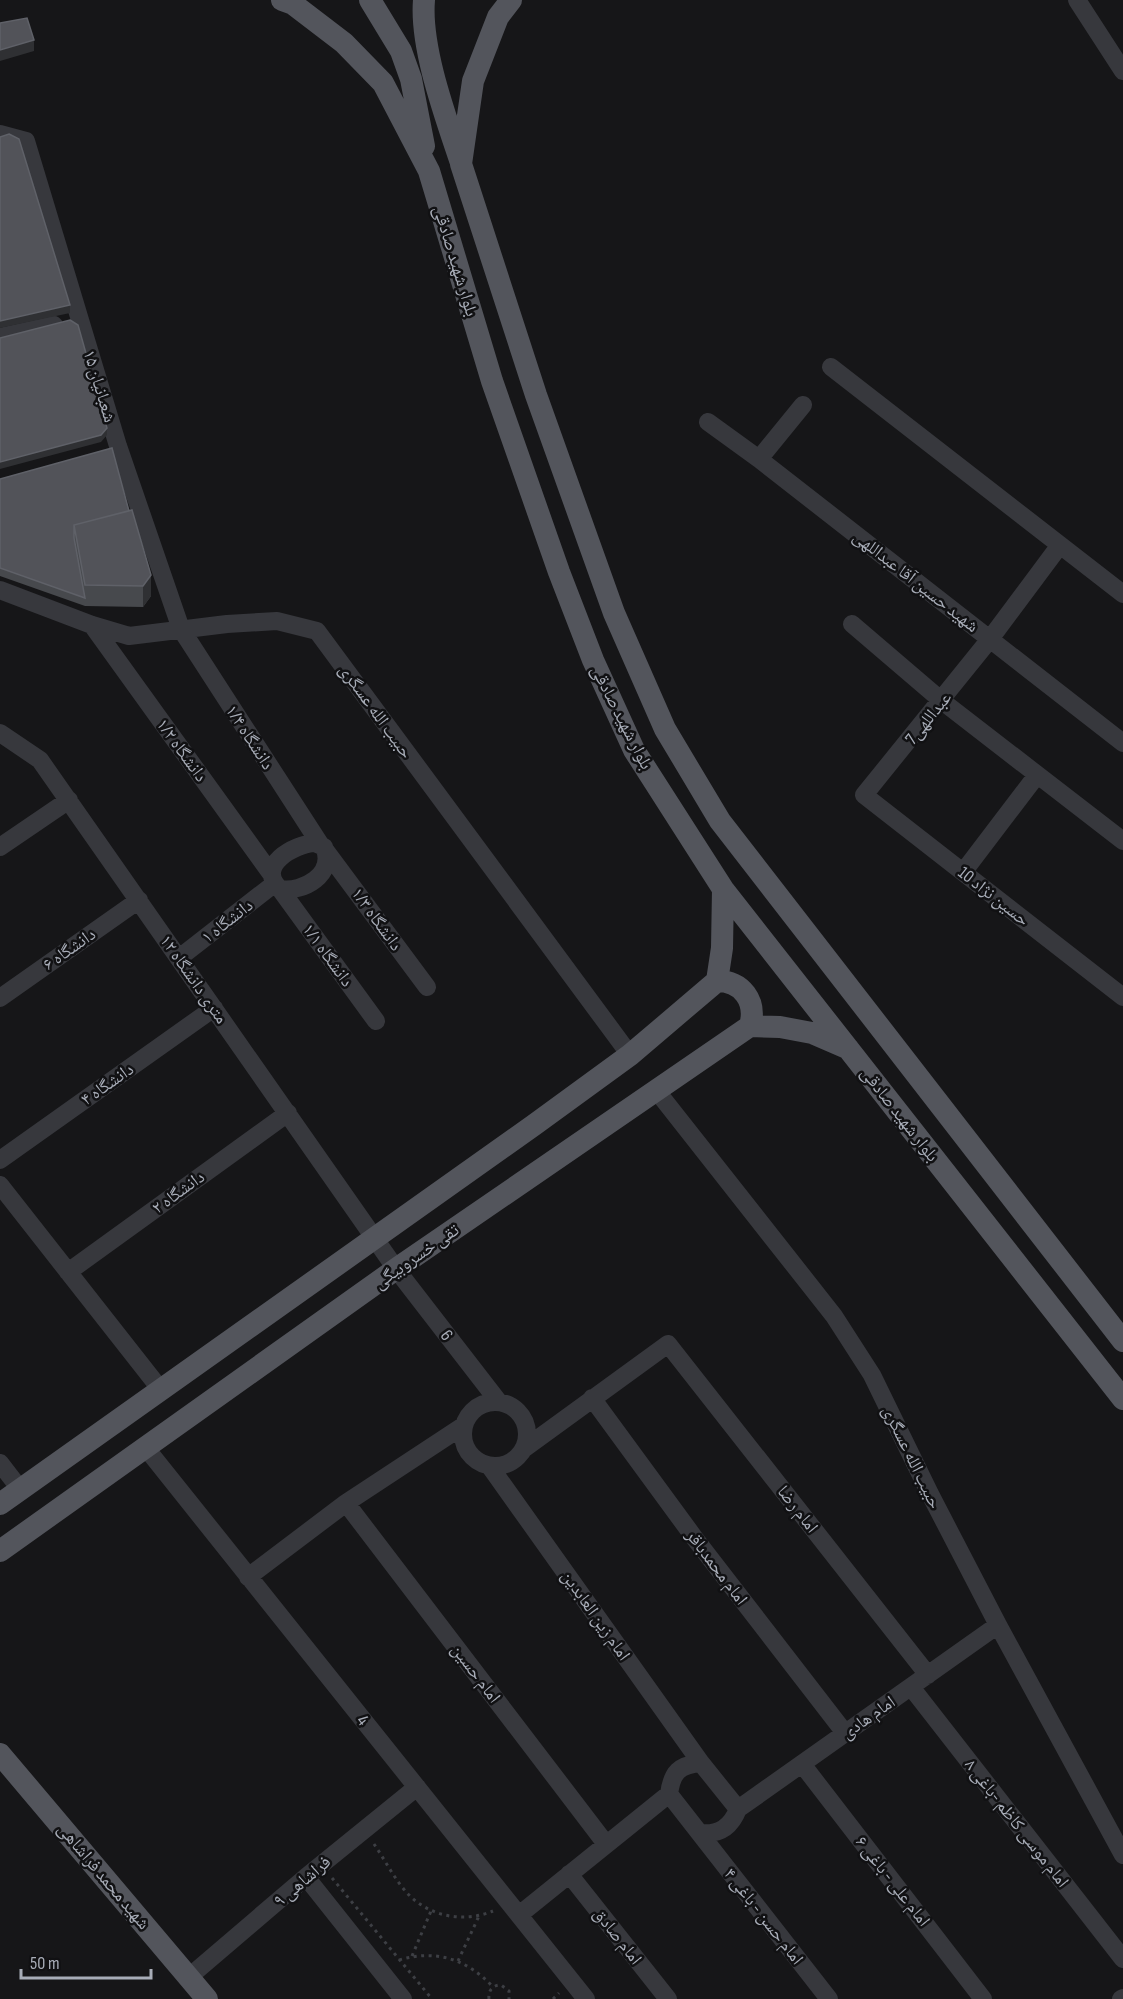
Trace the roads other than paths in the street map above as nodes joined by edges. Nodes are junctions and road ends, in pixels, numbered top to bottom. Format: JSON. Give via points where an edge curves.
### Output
{"nodes":[{"id":1,"x":282,"y":0,"type":"edge"},
{"id":2,"x":370,"y":0,"type":"edge"},
{"id":3,"x":424,"y":0,"type":"edge"},
{"id":4,"x":511,"y":0,"type":"edge"},
{"id":5,"x":1077,"y":0,"type":"edge"},
{"id":6,"x":1123,"y":71,"type":"edge"},
{"id":7,"x":0,"y":134,"type":"edge"},
{"id":8,"x":461,"y":164,"type":"junction"},
{"id":9,"x":429,"y":171,"type":"junction"},
{"id":10,"x":80,"y":318,"type":"junction"},
{"id":11,"x":0,"y":337,"type":"edge"},
{"id":12,"x":831,"y":367,"type":"dead end"},
{"id":13,"x":803,"y":405,"type":"dead end"},
{"id":14,"x":708,"y":422,"type":"dead end"},
{"id":15,"x":118,"y":446,"type":"junction"},
{"id":16,"x":97,"y":452,"type":"edge"},
{"id":17,"x":759,"y":459,"type":"junction"},
{"id":18,"x":1060,"y":545,"type":"junction"},
{"id":19,"x":0,"y":590,"type":"edge"},
{"id":20,"x":1123,"y":594,"type":"edge"},
{"id":21,"x":852,"y":624,"type":"dead end"},
{"id":22,"x":92,"y":625,"type":"junction"},
{"id":23,"x":181,"y":629,"type":"junction"},
{"id":24,"x":990,"y":639,"type":"junction"},
{"id":25,"x":942,"y":701,"type":"junction"},
{"id":26,"x":0,"y":734,"type":"edge"},
{"id":27,"x":1123,"y":743,"type":"edge"},
{"id":28,"x":1037,"y":775,"type":"junction"},
{"id":29,"x":864,"y":795,"type":"joint"},
{"id":30,"x":69,"y":800,"type":"junction"},
{"id":31,"x":1123,"y":841,"type":"edge"},
{"id":32,"x":0,"y":847,"type":"edge"},
{"id":33,"x":323,"y":847,"type":"junction"},
{"id":34,"x":964,"y":871,"type":"junction"},
{"id":35,"x":276,"y":882,"type":"junction"},
{"id":36,"x":723,"y":889,"type":"junction"},
{"id":37,"x":139,"y":900,"type":"junction"},
{"id":38,"x":179,"y":958,"type":"junction"},
{"id":39,"x":717,"y":981,"type":"junction"},
{"id":40,"x":427,"y":987,"type":"dead end"},
{"id":41,"x":1123,"y":997,"type":"edge"},
{"id":42,"x":0,"y":998,"type":"edge"},
{"id":43,"x":214,"y":1008,"type":"junction"},
{"id":44,"x":376,"y":1021,"type":"dead end"},
{"id":45,"x":750,"y":1026,"type":"junction"},
{"id":46,"x":850,"y":1049,"type":"junction"},
{"id":47,"x":630,"y":1054,"type":"junction"},
{"id":48,"x":656,"y":1090,"type":"junction"},
{"id":49,"x":288,"y":1113,"type":"junction"},
{"id":50,"x":0,"y":1160,"type":"edge"},
{"id":51,"x":0,"y":1185,"type":"edge"},
{"id":52,"x":375,"y":1238,"type":"junction"},
{"id":53,"x":396,"y":1269,"type":"junction"},
{"id":54,"x":68,"y":1272,"type":"junction"},
{"id":55,"x":1123,"y":1341,"type":"edge"},
{"id":56,"x":160,"y":1390,"type":"junction"},
{"id":57,"x":592,"y":1398,"type":"junction"},
{"id":58,"x":1123,"y":1399,"type":"edge"},
{"id":59,"x":498,"y":1401,"type":"junction"},
{"id":60,"x":463,"y":1426,"type":"junction"},
{"id":61,"x":146,"y":1448,"type":"junction"},
{"id":62,"x":525,"y":1448,"type":"junction"},
{"id":63,"x":0,"y":1463,"type":"edge"},
{"id":64,"x":491,"y":1468,"type":"junction"},
{"id":65,"x":20,"y":1489,"type":"junction"},
{"id":66,"x":346,"y":1503,"type":"junction"},
{"id":67,"x":0,"y":1504,"type":"edge"},
{"id":68,"x":0,"y":1551,"type":"edge"},
{"id":69,"x":248,"y":1577,"type":"junction"},
{"id":70,"x":998,"y":1625,"type":"junction"},
{"id":71,"x":928,"y":1675,"type":"junction"},
{"id":72,"x":911,"y":1687,"type":"junction"},
{"id":73,"x":845,"y":1733,"type":"junction"},
{"id":74,"x":0,"y":1754,"type":"edge"},
{"id":75,"x":701,"y":1763,"type":"junction"},
{"id":76,"x":802,"y":1764,"type":"junction"},
{"id":77,"x":417,"y":1787,"type":"junction"},
{"id":78,"x":669,"y":1794,"type":"junction"},
{"id":79,"x":738,"y":1809,"type":"junction"},
{"id":80,"x":700,"y":1833,"type":"junction"},
{"id":81,"x":606,"y":1844,"type":"junction"},
{"id":82,"x":1123,"y":1855,"type":"edge"},
{"id":83,"x":569,"y":1874,"type":"junction"},
{"id":84,"x":306,"y":1877,"type":"junction"},
{"id":85,"x":519,"y":1915,"type":"junction"},
{"id":86,"x":1123,"y":1959,"type":"edge"},
{"id":87,"x":189,"y":1977,"type":"junction"},
{"id":88,"x":581,"y":1997,"type":"edge"},
{"id":89,"x":207,"y":1999,"type":"edge"},
{"id":90,"x":403,"y":1999,"type":"edge"},
{"id":91,"x":668,"y":1999,"type":"edge"},
{"id":92,"x":829,"y":1999,"type":"edge"},
{"id":93,"x":983,"y":1999,"type":"edge"}],
"edges":[{"from":1,"to":9,"type":"main road","name":"بلوار شهید صادقی","via":[[293,3],[344,43],[383,83]]},
{"from":2,"to":9,"type":"main road","via":[[400,51],[411,80]]},
{"from":3,"to":8,"type":"main road","via":[[428,44]]},
{"from":4,"to":8,"type":"main road","name":"بلوار شهید صادقی","via":[[498,17],[473,81]]},
{"from":5,"to":6,"type":"street"},
{"from":7,"to":10,"type":"street","name":"شعبانیان ۱۵","via":[[26,141]]},
{"from":8,"to":55,"type":"main road","name":"بلوار شهید صادقی","via":[[536,395],[614,613],[665,729],[720,821]]},
{"from":9,"to":36,"type":"main road","name":"بلوار شهید صادقی","via":[[492,381],[593,660],[634,750]]},
{"from":10,"to":11,"type":"street"},
{"from":10,"to":15,"type":"street","name":"شعبانیان ۱۵"},
{"from":12,"to":18,"type":"street"},
{"from":13,"to":17,"type":"street"},
{"from":14,"to":17,"type":"street","name":"شهید حسین آقا عبداللهی"},
{"from":15,"to":16,"type":"street"},
{"from":15,"to":23,"type":"street","name":"شعبانیان ۱۵"},
{"from":17,"to":24,"type":"street","name":"شهید حسین آقا عبداللهی"},
{"from":18,"to":20,"type":"street"},
{"from":18,"to":24,"type":"street","name":"عبداللهی7"},
{"from":19,"to":22,"type":"street","name":"حبیب الله عسگری"},
{"from":21,"to":25,"type":"street"},
{"from":22,"to":23,"type":"street","name":"حبیب الله عسگری","via":[[129,636]]},
{"from":22,"to":35,"type":"street","name":"دانشگاه ۱/۲"},
{"from":23,"to":33,"type":"street","name":"دانشگاه ۱/۴"},
{"from":23,"to":47,"type":"street","name":"حبیب الله عسگری","via":[[277,621],[317,631]]},
{"from":24,"to":25,"type":"street","name":"عبداللهی7"},
{"from":24,"to":27,"type":"street","name":"شهید حسین آقا عبداللهی"},
{"from":25,"to":28,"type":"street"},
{"from":25,"to":29,"type":"street","name":"عبداللهی7"},
{"from":26,"to":30,"type":"street","name":"۱۲ متری دانشگاه","via":[[40,759]]},
{"from":28,"to":31,"type":"street"},
{"from":28,"to":34,"type":"street"},
{"from":29,"to":34,"type":"street","name":"حسین نژاد 10"},
{"from":30,"to":32,"type":"street"},
{"from":30,"to":37,"type":"street","name":"۱۲ متری دانشگاه"},
{"from":33,"to":35,"type":"street","via":[[304,844],[285,853],[278,860]]},
{"from":33,"to":35,"type":"street","via":[[327,858],[318,878],[297,889]]},
{"from":33,"to":40,"type":"street","name":"دانشگاه ۱/۳"},
{"from":34,"to":41,"type":"street","name":"حسین نژاد 10"},
{"from":35,"to":38,"type":"street","name":"دانشگاه ۱"},
{"from":35,"to":44,"type":"street","name":"دانشگاه ۱/۱"},
{"from":36,"to":39,"type":"main road"},
{"from":36,"to":46,"type":"main road","name":"بلوار شهید صادقی"},
{"from":37,"to":38,"type":"street","name":"۱۲ متری دانشگاه"},
{"from":37,"to":42,"type":"street","name":"دانشگاه ۶"},
{"from":38,"to":43,"type":"street","name":"۱۲ متری دانشگاه"},
{"from":39,"to":45,"type":"main road","via":[[733,983],[746,993],[752,1009]]},
{"from":39,"to":47,"type":"main road"},
{"from":43,"to":49,"type":"street","name":"۱۲ متری دانشگاه"},
{"from":43,"to":50,"type":"street","name":"دانشگاه ۴"},
{"from":45,"to":46,"type":"main road","via":[[812,1033]]},
{"from":45,"to":48,"type":"main road","name":"تقی خسروبیگی"},
{"from":46,"to":58,"type":"main road","name":"بلوار شهید صادقی"},
{"from":47,"to":52,"type":"main road"},
{"from":48,"to":53,"type":"main road","name":"تقی خسروبیگی"},
{"from":48,"to":70,"type":"street","name":"حبیب الله عسگری","via":[[834,1316],[872,1375]]},
{"from":49,"to":52,"type":"street","name":"۱۲ متری دانشگاه"},
{"from":49,"to":54,"type":"street","name":"دانشگاه ۲"},
{"from":51,"to":54,"type":"street"},
{"from":52,"to":53,"type":"street","name":"6"},
{"from":52,"to":56,"type":"main road"},
{"from":53,"to":59,"type":"street","name":"6"},
{"from":53,"to":61,"type":"main road","name":"تقی خسروبیگی"},
{"from":54,"to":56,"type":"street"},
{"from":56,"to":65,"type":"main road"},
{"from":57,"to":62,"type":"street"},
{"from":57,"to":71,"type":"street","name":"امام رضا","via":[[668,1344]]},
{"from":57,"to":73,"type":"street","name":"امام محمدباقر"},
{"from":59,"to":60,"type":"street","via":[[472,1410]]},
{"from":59,"to":62,"type":"street","via":[[516,1410],[527,1427]]},
{"from":60,"to":64,"type":"street","via":[[463,1445],[474,1460]]},
{"from":60,"to":66,"type":"street"},
{"from":61,"to":68,"type":"main road","name":"تقی خسروبیگی"},
{"from":61,"to":69,"type":"street","name":"4"},
{"from":62,"to":64,"type":"street","via":[[512,1463]]},
{"from":63,"to":65,"type":"street"},
{"from":64,"to":75,"type":"street","name":"امام زین العابدین"},
{"from":65,"to":67,"type":"main road"},
{"from":66,"to":69,"type":"street"},
{"from":66,"to":81,"type":"street","name":"امام حسین"},
{"from":69,"to":77,"type":"street","name":"4"},
{"from":70,"to":71,"type":"street","name":"امام هادی"},
{"from":70,"to":82,"type":"street","name":"حبیب الله عسگری"},
{"from":71,"to":72,"type":"street","name":"امام هادی"},
{"from":72,"to":73,"type":"street","name":"امام هادی"},
{"from":72,"to":86,"type":"street","name":"امام موسی کاظم -باغی ۸"},
{"from":73,"to":76,"type":"street","name":"امام هادی"},
{"from":74,"to":87,"type":"main road","name":"شهید محمد فراشاهی"},
{"from":75,"to":78,"type":"street","via":[[677,1770]]},
{"from":75,"to":79,"type":"street","name":"امام زین العابدین"},
{"from":76,"to":79,"type":"street","name":"امام هادی"},
{"from":76,"to":93,"type":"street","name":"امام علی - باغی ۶"},
{"from":77,"to":84,"type":"street","name":"فراشاهی ۹"},
{"from":77,"to":85,"type":"street","name":"4"},
{"from":78,"to":80,"type":"street","name":"امام حسن - باغی ۴"},
{"from":78,"to":81,"type":"street"},
{"from":79,"to":80,"type":"street","name":"امام هادی","via":[[725,1829]]},
{"from":80,"to":92,"type":"street","name":"امام حسن - باغی ۴"},
{"from":81,"to":83,"type":"street"},
{"from":83,"to":85,"type":"street"},
{"from":83,"to":91,"type":"street","name":"امام صادق"},
{"from":84,"to":87,"type":"street","name":"فراشاهی ۹"},
{"from":84,"to":90,"type":"street"},
{"from":85,"to":88,"type":"street","name":"4"},
{"from":87,"to":89,"type":"main road","name":"شهید محمد فراشاهی"}]}
